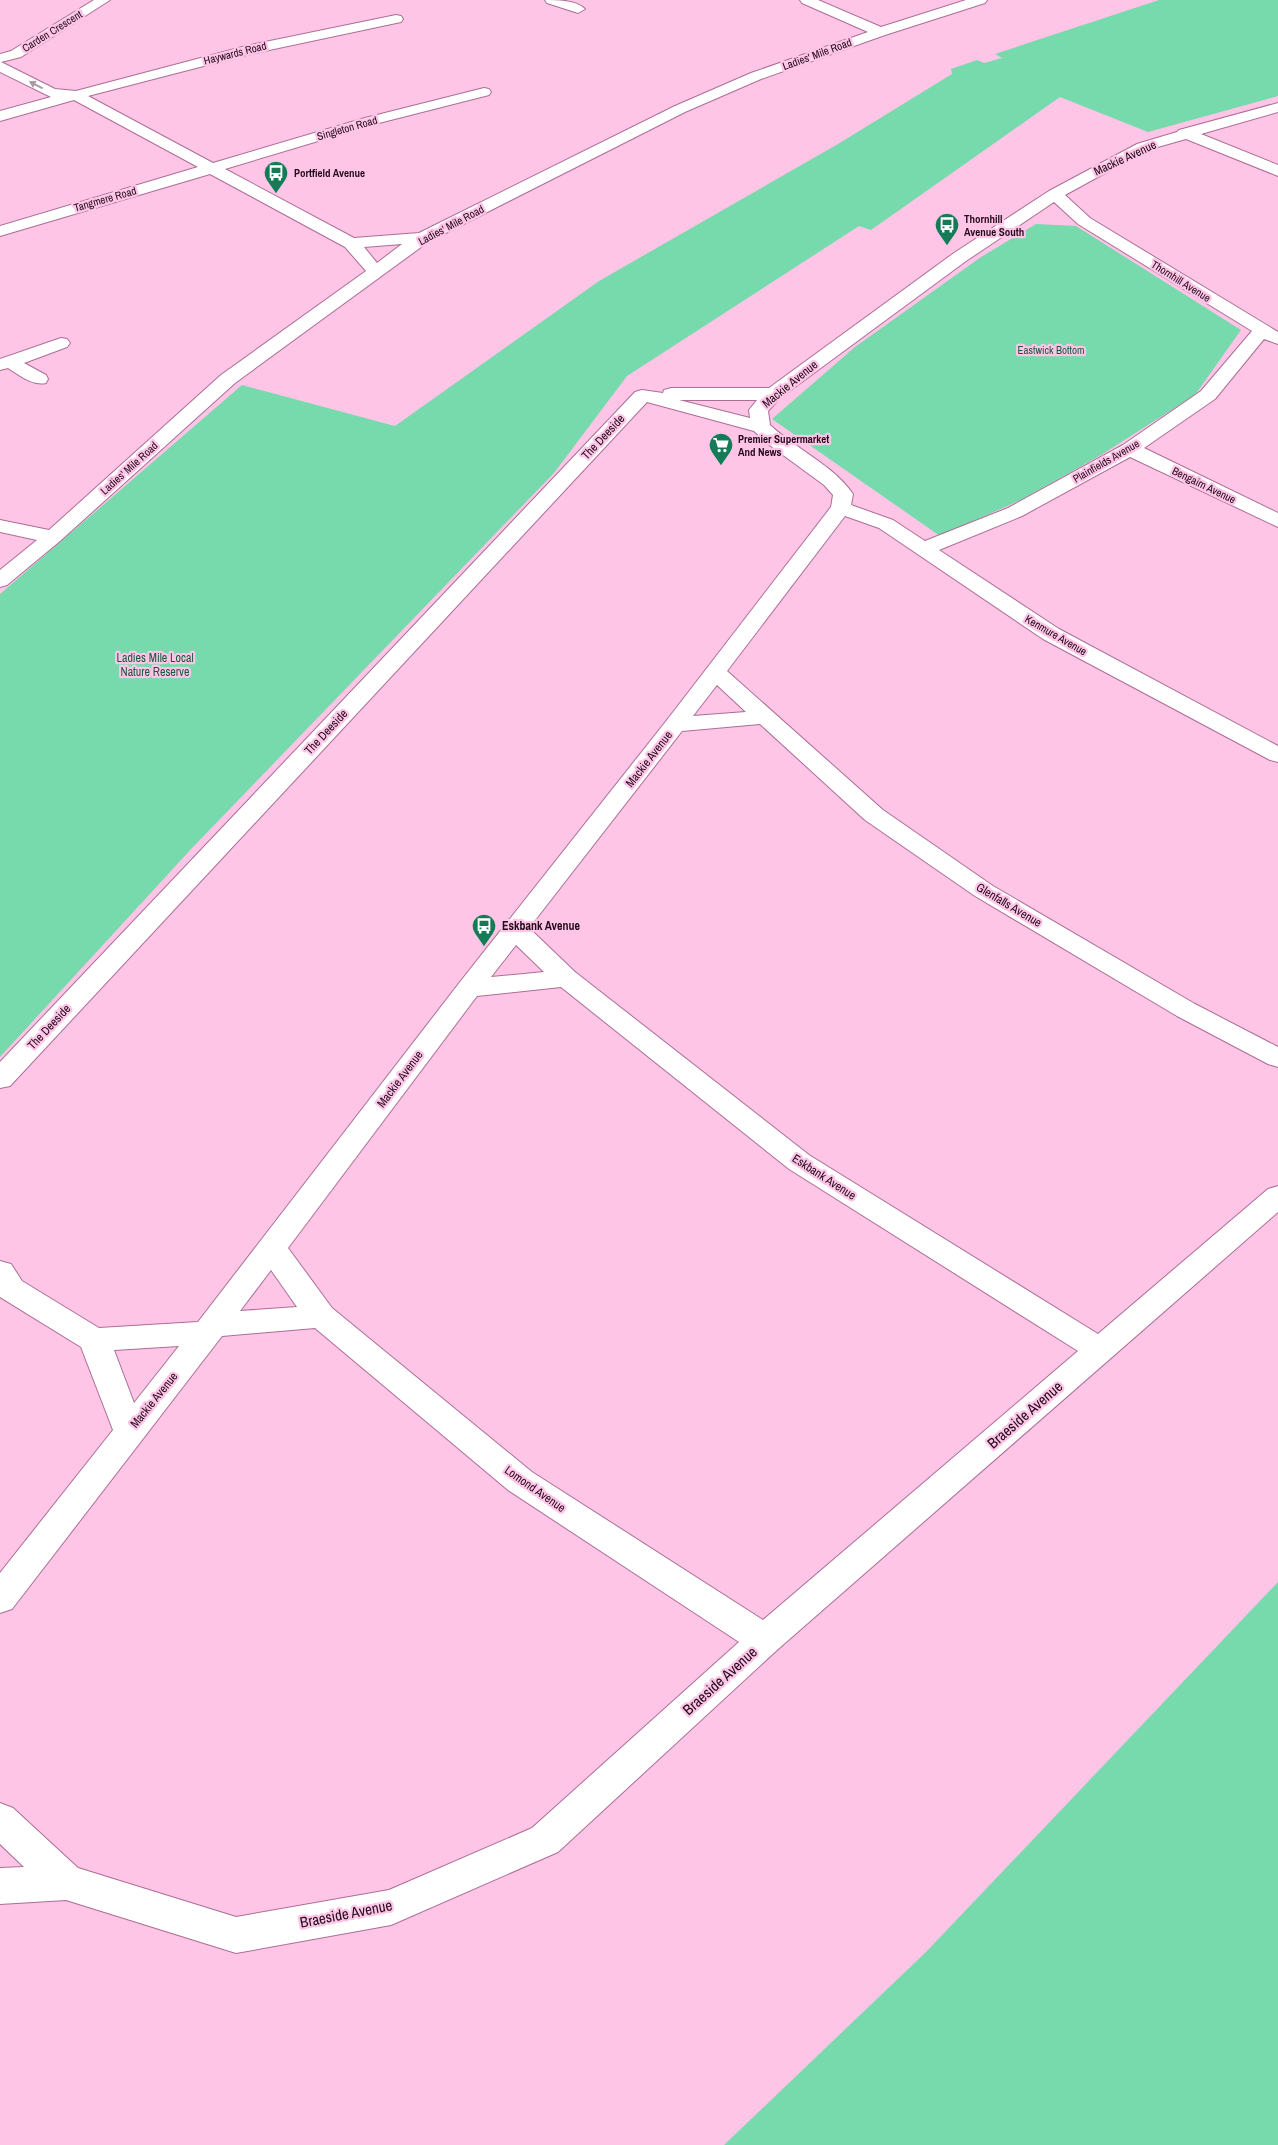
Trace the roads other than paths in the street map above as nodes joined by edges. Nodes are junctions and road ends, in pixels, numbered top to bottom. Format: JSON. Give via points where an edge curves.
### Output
{"nodes":[{"id":1,"x":103,"y":0,"type":"edge"},
{"id":2,"x":552,"y":0,"type":"edge"},
{"id":3,"x":807,"y":0,"type":"edge"},
{"id":4,"x":980,"y":0,"type":"edge"},
{"id":5,"x":578,"y":10,"type":"dead end"},
{"id":6,"x":396,"y":19,"type":"dead end"},
{"id":7,"x":880,"y":32,"type":"junction"},
{"id":8,"x":16,"y":54,"type":"junction"},
{"id":9,"x":0,"y":58,"type":"edge"},
{"id":10,"x":32,"y":62,"type":"dead end"},
{"id":11,"x":0,"y":66,"type":"edge"},
{"id":12,"x":63,"y":78,"type":"dead end"},
{"id":13,"x":484,"y":92,"type":"dead end"},
{"id":14,"x":75,"y":95,"type":"junction"},
{"id":15,"x":1278,"y":107,"type":"edge"},
{"id":16,"x":0,"y":116,"type":"edge"},
{"id":17,"x":1184,"y":133,"type":"junction"},
{"id":18,"x":211,"y":167,"type":"junction"},
{"id":19,"x":1278,"y":171,"type":"edge"},
{"id":20,"x":1055,"y":194,"type":"junction"},
{"id":21,"x":1021,"y":216,"type":"junction"},
{"id":22,"x":1084,"y":221,"type":"junction"},
{"id":23,"x":0,"y":231,"type":"edge"},
{"id":24,"x":422,"y":238,"type":"junction"},
{"id":25,"x":351,"y":243,"type":"junction"},
{"id":26,"x":375,"y":271,"type":"junction"},
{"id":27,"x":1270,"y":336,"type":"edge"},
{"id":28,"x":61,"y":344,"type":"dead end"},
{"id":29,"x":5,"y":364,"type":"edge"},
{"id":30,"x":39,"y":379,"type":"dead end"},
{"id":31,"x":773,"y":394,"type":"junction"},
{"id":32,"x":657,"y":397,"type":"junction"},
{"id":33,"x":762,"y":427,"type":"junction"},
{"id":34,"x":1130,"y":449,"type":"junction"},
{"id":35,"x":841,"y":508,"type":"junction"},
{"id":36,"x":1278,"y":521,"type":"edge"},
{"id":37,"x":0,"y":526,"type":"edge"},
{"id":38,"x":53,"y":537,"type":"junction"},
{"id":39,"x":922,"y":549,"type":"junction"},
{"id":40,"x":0,"y":581,"type":"edge"},
{"id":41,"x":715,"y":672,"type":"junction"},
{"id":42,"x":766,"y":717,"type":"junction"},
{"id":43,"x":675,"y":725,"type":"junction"},
{"id":44,"x":1278,"y":755,"type":"edge"},
{"id":45,"x":515,"y":929,"type":"junction"},
{"id":46,"x":566,"y":978,"type":"junction"},
{"id":47,"x":469,"y":988,"type":"junction"},
{"id":48,"x":1278,"y":1058,"type":"edge"},
{"id":49,"x":0,"y":1079,"type":"edge"},
{"id":50,"x":1278,"y":1196,"type":"edge"},
{"id":51,"x":271,"y":1248,"type":"junction"},
{"id":52,"x":0,"y":1272,"type":"edge"},
{"id":53,"x":320,"y":1316,"type":"junction"},
{"id":54,"x":210,"y":1329,"type":"junction"},
{"id":55,"x":94,"y":1340,"type":"junction"},
{"id":56,"x":1100,"y":1350,"type":"junction"},
{"id":57,"x":129,"y":1431,"type":"junction"},
{"id":58,"x":0,"y":1599,"type":"edge"},
{"id":59,"x":765,"y":1640,"type":"junction"},
{"id":60,"x":0,"y":1820,"type":"edge"},
{"id":61,"x":66,"y":1882,"type":"junction"},
{"id":62,"x":0,"y":1886,"type":"edge"}],
"edges":[{"from":1,"to":8,"type":"street","name":"Carden Crescent"},
{"from":2,"to":5,"type":"street"},
{"from":3,"to":7,"type":"street"},
{"from":4,"to":7,"type":"street","name":"Ladies' Mile Road"},
{"from":6,"to":14,"type":"street","name":"Haywards Road","via":[[282,42]]},
{"from":7,"to":24,"type":"street","name":"Ladies' Mile Road","via":[[756,76],[680,109]]},
{"from":8,"to":9,"type":"street","name":"Carden Crescent"},
{"from":8,"to":10,"type":"street"},
{"from":14,"to":11,"type":"street","one_way":true,"via":[[52,93]]},
{"from":12,"to":14,"type":"street","via":[[79,86]]},
{"from":13,"to":18,"type":"street","name":"Singleton Road","via":[[370,120]]},
{"from":14,"to":16,"type":"street","name":"Haywards Road"},
{"from":14,"to":18,"type":"street"},
{"from":15,"to":17,"type":"street","name":"Mackie Avenue"},
{"from":17,"to":19,"type":"street"},
{"from":17,"to":20,"type":"street","name":"Mackie Avenue","via":[[1142,148]]},
{"from":18,"to":23,"type":"street","name":"Tangmere Road"},
{"from":18,"to":25,"type":"street"},
{"from":20,"to":21,"type":"street","name":"Mackie Avenue"},
{"from":20,"to":22,"type":"street","name":"Thornhill Avenue"},
{"from":21,"to":22,"type":"street","name":"Thornhill Avenue"},
{"from":21,"to":31,"type":"street","name":"Mackie Avenue"},
{"from":22,"to":27,"type":"street","name":"Thornhill Avenue"},
{"from":24,"to":25,"type":"street"},
{"from":24,"to":26,"type":"street","name":"Ladies' Mile Road"},
{"from":25,"to":26,"type":"street"},
{"from":26,"to":38,"type":"street","name":"Ladies' Mile Road","via":[[228,379]]},
{"from":27,"to":34,"type":"street","name":"Plainfields Avenue","via":[[1208,395]]},
{"from":28,"to":29,"type":"street"},
{"from":29,"to":30,"type":"street"},
{"from":31,"to":32,"type":"street","name":"The Deeside","via":[[679,393]]},
{"from":31,"to":33,"type":"street","name":"Mackie Avenue","via":[[758,410]]},
{"from":32,"to":33,"type":"street","via":[[672,404]]},
{"from":32,"to":49,"type":"street","name":"The Deeside","via":[[642,396]]},
{"from":33,"to":35,"type":"street","name":"Mackie Avenue","via":[[831,481],[843,494]]},
{"from":34,"to":36,"type":"street","name":"Bengairn Avenue"},
{"from":34,"to":39,"type":"street","name":"Plainfields Avenue","via":[[1014,512]]},
{"from":35,"to":39,"type":"street","name":"Kenmure Avenue","via":[[886,524]]},
{"from":35,"to":41,"type":"street","name":"Mackie Avenue"},
{"from":37,"to":38,"type":"street"},
{"from":38,"to":40,"type":"street","name":"Ladies' Mile Road"},
{"from":39,"to":44,"type":"street","name":"Kenmure Avenue","via":[[1050,634]]},
{"from":41,"to":42,"type":"street","name":"Glenfalls Avenue"},
{"from":41,"to":43,"type":"street","name":"Mackie Avenue"},
{"from":42,"to":43,"type":"street"},
{"from":42,"to":48,"type":"street","name":"Glenfalls Avenue","via":[[874,815],[984,891],[1186,1010]]},
{"from":43,"to":45,"type":"street","name":"Mackie Avenue"},
{"from":45,"to":46,"type":"street","name":"Eskbank Avenue"},
{"from":45,"to":47,"type":"street","name":"Mackie Avenue"},
{"from":46,"to":47,"type":"street"},
{"from":46,"to":56,"type":"street","name":"Eskbank Avenue","via":[[799,1162]]},
{"from":47,"to":51,"type":"street","name":"Mackie Avenue"},
{"from":50,"to":56,"type":"street","name":"Braeside Avenue"},
{"from":51,"to":53,"type":"street","name":"Lomond Avenue"},
{"from":51,"to":54,"type":"street","name":"Mackie Avenue"},
{"from":52,"to":55,"type":"street","via":[[11,1289]]},
{"from":53,"to":54,"type":"street"},
{"from":53,"to":59,"type":"street","name":"Lomond Avenue","via":[[520,1481]]},
{"from":54,"to":55,"type":"street"},
{"from":54,"to":57,"type":"street","name":"Mackie Avenue"},
{"from":55,"to":57,"type":"street"},
{"from":56,"to":59,"type":"street","name":"Braeside Avenue"},
{"from":57,"to":58,"type":"street","name":"Mackie Avenue"},
{"from":59,"to":61,"type":"street","name":"Braeside Avenue","via":[[545,1840],[391,1907],[236,1934]]},
{"from":60,"to":61,"type":"street","name":"Braeside Avenue"},
{"from":61,"to":62,"type":"street","name":"Braeside Avenue"}]}
